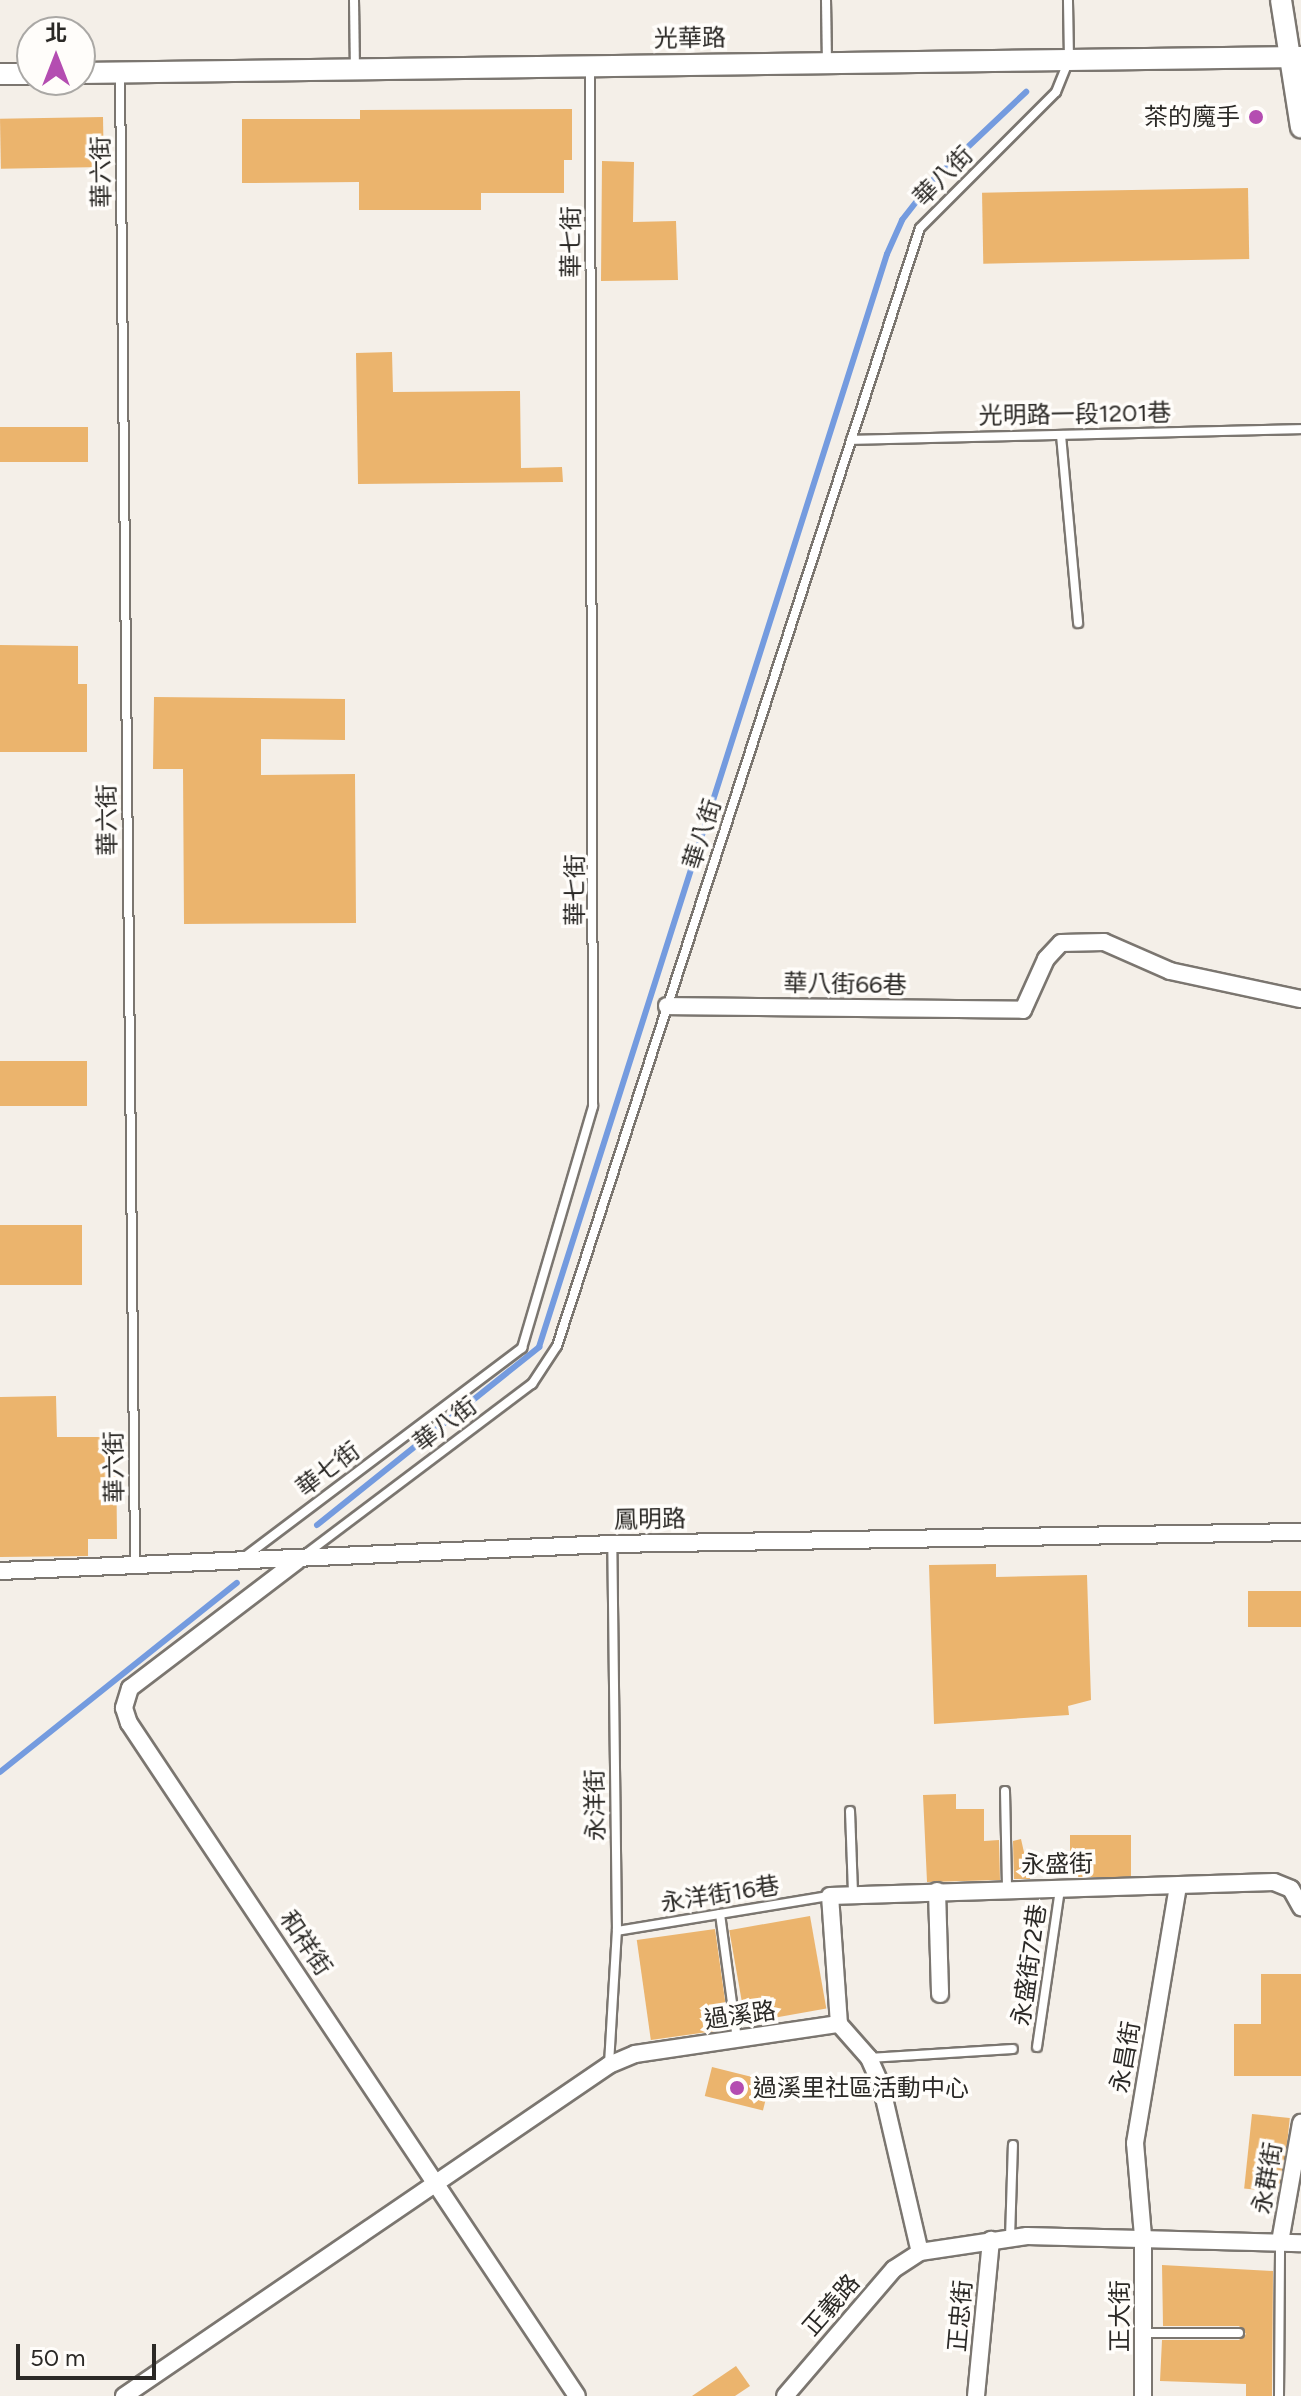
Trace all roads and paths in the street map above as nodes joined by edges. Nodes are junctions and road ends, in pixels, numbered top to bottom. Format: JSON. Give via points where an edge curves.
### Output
{"nodes":[{"id":1,"x":354,"y":0,"type":"edge"},
{"id":2,"x":826,"y":0,"type":"edge"},
{"id":3,"x":1068,"y":0,"type":"edge"},
{"id":4,"x":1281,"y":0,"type":"edge"},
{"id":5,"x":1296,"y":57,"type":"edge"},
{"id":6,"x":1069,"y":59,"type":"junction"},
{"id":7,"x":827,"y":62,"type":"junction"},
{"id":8,"x":590,"y":66,"type":"junction"},
{"id":9,"x":355,"y":70,"type":"junction"},
{"id":10,"x":96,"y":73,"type":"edge"},
{"id":11,"x":120,"y":73,"type":"junction"},
{"id":12,"x":1301,"y":127,"type":"edge"},
{"id":13,"x":1301,"y":429,"type":"edge"},
{"id":14,"x":1061,"y":435,"type":"junction"},
{"id":15,"x":851,"y":440,"type":"junction"},
{"id":16,"x":1078,"y":623,"type":"dead end"},
{"id":17,"x":1301,"y":999,"type":"edge"},
{"id":18,"x":667,"y":1006,"type":"junction"},
{"id":19,"x":1301,"y":1532,"type":"edge"},
{"id":20,"x":612,"y":1544,"type":"junction"},
{"id":21,"x":297,"y":1561,"type":"junction"},
{"id":22,"x":238,"y":1562,"type":"junction"},
{"id":23,"x":135,"y":1566,"type":"junction"},
{"id":24,"x":0,"y":1571,"type":"edge"},
{"id":25,"x":1005,"y":1791,"type":"dead end"},
{"id":26,"x":850,"y":1811,"type":"dead end"},
{"id":27,"x":1178,"y":1886,"type":"junction"},
{"id":28,"x":1060,"y":1888,"type":"junction"},
{"id":29,"x":1007,"y":1889,"type":"junction"},
{"id":30,"x":937,"y":1891,"type":"junction"},
{"id":31,"x":853,"y":1893,"type":"junction"},
{"id":32,"x":830,"y":1896,"type":"junction"},
{"id":33,"x":1301,"y":1907,"type":"edge"},
{"id":34,"x":720,"y":1914,"type":"junction"},
{"id":35,"x":617,"y":1931,"type":"junction"},
{"id":36,"x":940,"y":1994,"type":"dead end"},
{"id":37,"x":839,"y":2024,"type":"junction"},
{"id":38,"x":737,"y":2039,"type":"junction"},
{"id":39,"x":1037,"y":2047,"type":"dead end"},
{"id":40,"x":1013,"y":2049,"type":"dead end"},
{"id":41,"x":869,"y":2058,"type":"junction"},
{"id":42,"x":609,"y":2065,"type":"junction"},
{"id":43,"x":1301,"y":2123,"type":"edge"},
{"id":44,"x":1013,"y":2145,"type":"dead end"},
{"id":45,"x":437,"y":2181,"type":"junction"},
{"id":46,"x":1143,"y":2236,"type":"junction"},
{"id":47,"x":1010,"y":2238,"type":"junction"},
{"id":48,"x":991,"y":2240,"type":"junction"},
{"id":49,"x":1280,"y":2242,"type":"junction"},
{"id":50,"x":1301,"y":2243,"type":"edge"},
{"id":51,"x":920,"y":2252,"type":"junction"},
{"id":52,"x":1144,"y":2333,"type":"junction"},
{"id":53,"x":1239,"y":2333,"type":"dead end"},
{"id":54,"x":124,"y":2396,"type":"edge"},
{"id":55,"x":577,"y":2396,"type":"edge"},
{"id":56,"x":785,"y":2396,"type":"edge"},
{"id":57,"x":976,"y":2396,"type":"edge"},
{"id":58,"x":1143,"y":2396,"type":"edge"},
{"id":59,"x":1279,"y":2396,"type":"edge"}],
"edges":[{"from":1,"to":9,"type":"lane"},
{"from":2,"to":7,"type":"lane"},
{"from":3,"to":6,"type":"lane"},
{"from":4,"to":5,"type":"street"},
{"from":5,"to":6,"type":"street","name":"光華路"},
{"from":5,"to":12,"type":"street"},
{"from":6,"to":7,"type":"street","name":"光華路"},
{"from":6,"to":15,"type":"lane","name":"華八街","via":[[1056,92],[920,228]]},
{"from":7,"to":8,"type":"street","name":"光華路"},
{"from":8,"to":9,"type":"street","name":"光華路"},
{"from":8,"to":22,"type":"lane","name":"華七街","via":[[593,1106],[522,1348]]},
{"from":9,"to":11,"type":"street","name":"光華路"},
{"from":10,"to":11,"type":"street","name":"光華路"},
{"from":11,"to":23,"type":"lane","name":"華六街"},
{"from":13,"to":14,"type":"lane","name":"光明路一段1201巷"},
{"from":14,"to":15,"type":"lane","name":"光明路一段1201巷"},
{"from":14,"to":16,"type":"lane"},
{"from":15,"to":18,"type":"lane","name":"華八街"},
{"from":17,"to":18,"type":"street","name":"華八街66巷","via":[[1170,971],[1104,942],[1061,943],[1046,959],[1023,1010]]},
{"from":18,"to":21,"type":"lane","name":"華八街","via":[[548,1364],[532,1384]]},
{"from":19,"to":20,"type":"street","name":"鳳明路"},
{"from":20,"to":21,"type":"street","name":"鳳明路"},
{"from":20,"to":35,"type":"lane","name":"永洋街"},
{"from":21,"to":22,"type":"street","name":"鳳明路"},
{"from":21,"to":45,"type":"street","name":"和祥街","via":[[130,1688],[124,1708],[129,1723]]},
{"from":22,"to":23,"type":"street","name":"鳳明路"},
{"from":23,"to":24,"type":"street","name":"鳳明路"},
{"from":25,"to":29,"type":"lane"},
{"from":26,"to":31,"type":"lane"},
{"from":27,"to":28,"type":"street","name":"永盛街"},
{"from":27,"to":33,"type":"street","via":[[1274,1882],[1291,1889]]},
{"from":27,"to":46,"type":"street","name":"永昌街","via":[[1135,2143]]},
{"from":28,"to":29,"type":"street","name":"永盛街"},
{"from":28,"to":39,"type":"lane","name":"永盛街72巷"},
{"from":29,"to":30,"type":"street","name":"永盛街"},
{"from":30,"to":31,"type":"street","name":"永盛街"},
{"from":30,"to":36,"type":"street"},
{"from":31,"to":32,"type":"street","name":"永盛街"},
{"from":32,"to":34,"type":"lane","name":"永洋街16巷"},
{"from":32,"to":37,"type":"street"},
{"from":34,"to":35,"type":"lane","name":"永洋街16巷"},
{"from":34,"to":38,"type":"lane"},
{"from":35,"to":42,"type":"lane","name":"永洋街"},
{"from":37,"to":38,"type":"street","name":"過溪路"},
{"from":37,"to":41,"type":"street"},
{"from":38,"to":42,"type":"street","name":"過溪路","via":[[635,2054]]},
{"from":40,"to":41,"type":"lane"},
{"from":41,"to":51,"type":"street","via":[[881,2085]]},
{"from":42,"to":45,"type":"street","name":"過溪路"},
{"from":43,"to":49,"type":"street","name":"永群街"},
{"from":44,"to":47,"type":"lane"},
{"from":45,"to":54,"type":"street","name":"過溪路"},
{"from":45,"to":55,"type":"street","name":"和祥街"},
{"from":46,"to":47,"type":"street"},
{"from":46,"to":49,"type":"street"},
{"from":46,"to":52,"type":"street","name":"正大街"},
{"from":47,"to":48,"type":"street"},
{"from":48,"to":51,"type":"street"},
{"from":48,"to":57,"type":"street","name":"正忠街"},
{"from":49,"to":50,"type":"street"},
{"from":49,"to":59,"type":"lane"},
{"from":51,"to":56,"type":"street","name":"正義路","via":[[894,2269]]},
{"from":52,"to":53,"type":"lane"},
{"from":52,"to":58,"type":"street","name":"正大街"}]}
